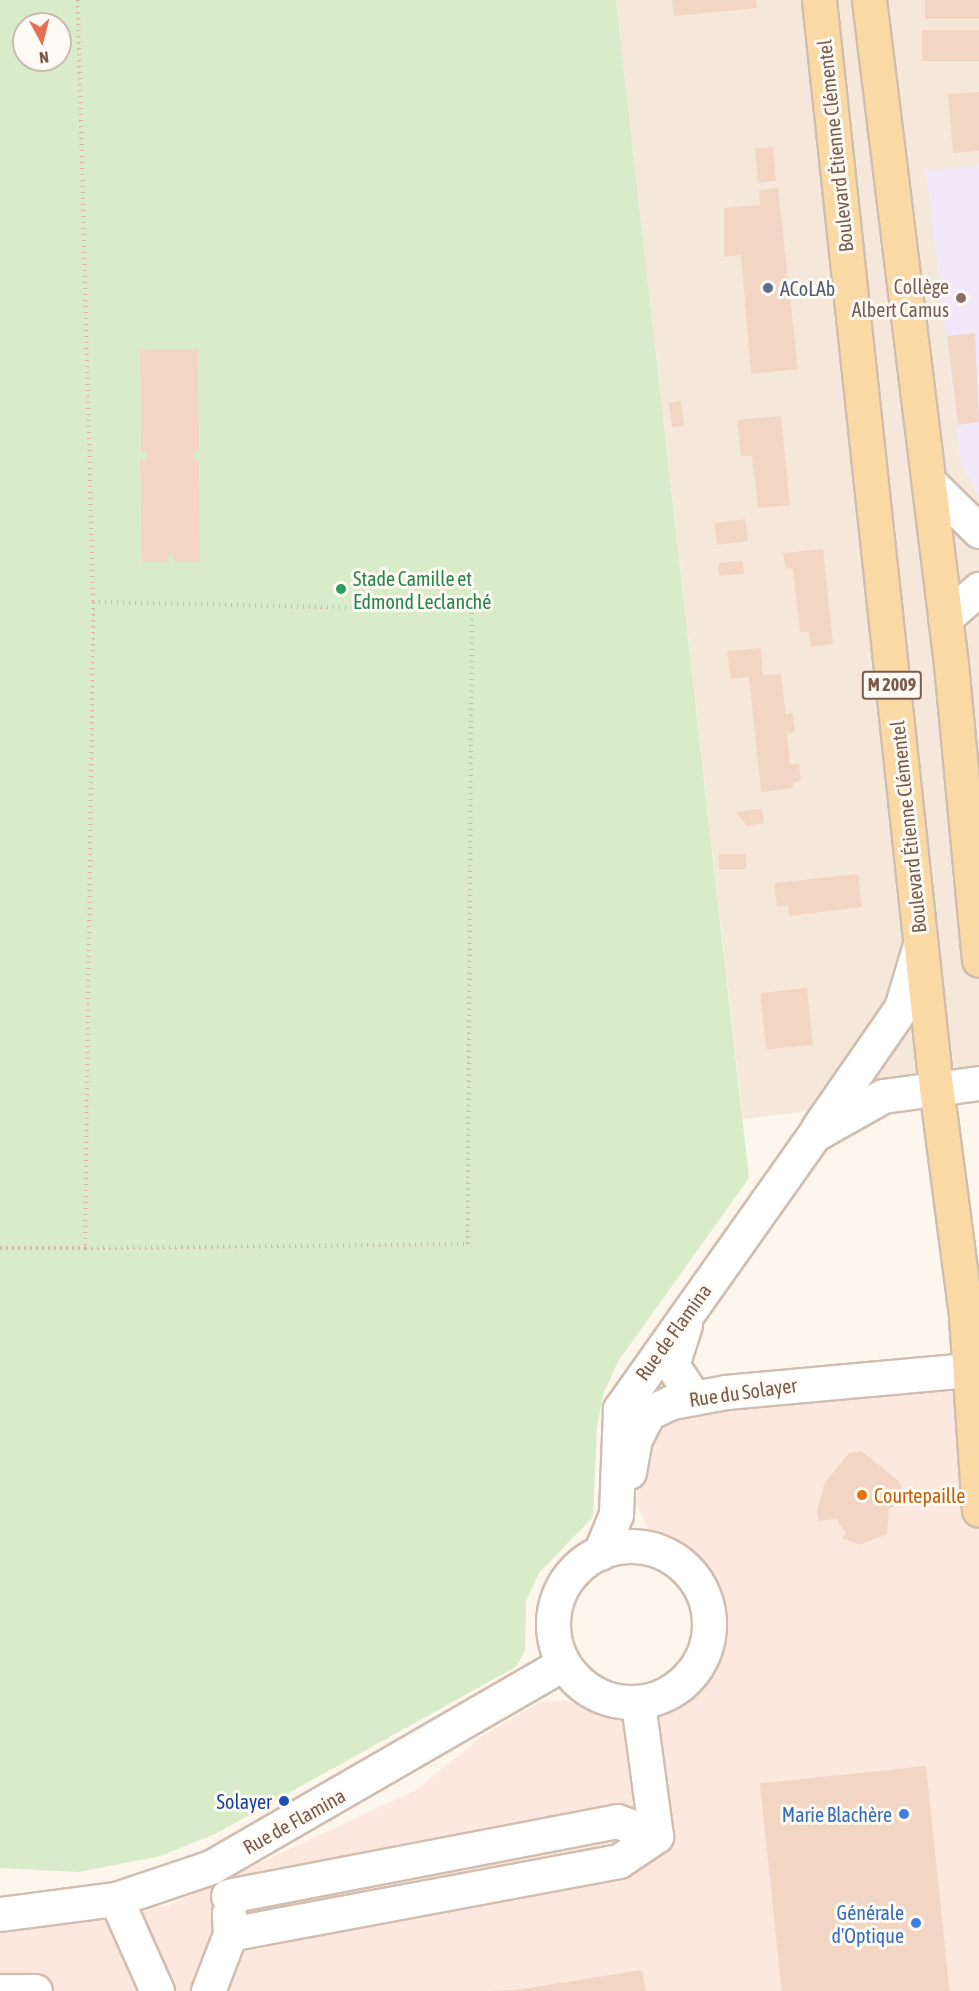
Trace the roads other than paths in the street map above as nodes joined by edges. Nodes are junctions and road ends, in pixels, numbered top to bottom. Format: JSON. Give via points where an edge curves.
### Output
{"nodes":[{"id":1,"x":819,"y":0,"type":"edge"},
{"id":2,"x":869,"y":0,"type":"edge"},
{"id":3,"x":929,"y":482,"type":"junction"},
{"id":4,"x":979,"y":531,"type":"edge"},
{"id":5,"x":979,"y":589,"type":"edge"},
{"id":6,"x":945,"y":618,"type":"junction"},
{"id":7,"x":976,"y":888,"type":"edge"},
{"id":8,"x":920,"y":944,"type":"junction"},
{"id":9,"x":979,"y":960,"type":"edge"},
{"id":10,"x":979,"y":1083,"type":"edge"},
{"id":11,"x":936,"y":1087,"type":"junction"},
{"id":12,"x":814,"y":1135,"type":"junction"},
{"id":13,"x":688,"y":1314,"type":"junction"},
{"id":14,"x":974,"y":1370,"type":"edge"},
{"id":15,"x":694,"y":1398,"type":"junction"},
{"id":16,"x":979,"y":1510,"type":"edge"},
{"id":17,"x":644,"y":1546,"type":"junction"},
{"id":18,"x":600,"y":1554,"type":"junction"},
{"id":19,"x":562,"y":1664,"type":"junction"},
{"id":20,"x":638,"y":1703,"type":"junction"},
{"id":21,"x":656,"y":1836,"type":"junction"},
{"id":22,"x":211,"y":1867,"type":"junction"},
{"id":23,"x":228,"y":1896,"type":"junction"},
{"id":24,"x":116,"y":1899,"type":"junction"},
{"id":25,"x":0,"y":1914,"type":"edge"},
{"id":26,"x":230,"y":1934,"type":"junction"},
{"id":27,"x":0,"y":1991,"type":"edge"},
{"id":28,"x":35,"y":1991,"type":"edge"},
{"id":29,"x":158,"y":1991,"type":"edge"},
{"id":30,"x":208,"y":1991,"type":"edge"}],
"edges":[{"from":1,"to":8,"type":"main road","name":"Boulevard Étienne Clémentel","number":"M 2009"},
{"from":2,"to":3,"type":"main road","number":"M 2009"},
{"from":3,"to":4,"type":"street"},
{"from":3,"to":6,"type":"main road","number":"M 2009"},
{"from":5,"to":6,"type":"street"},
{"from":6,"to":7,"type":"main road","number":"M 2009"},
{"from":7,"to":9,"type":"main road","number":"M 2009"},
{"from":8,"to":11,"type":"main road","name":"Boulevard Étienne Clémentel","number":"M 2009"},
{"from":8,"to":12,"type":"street","name":"Rue de Flamina","via":[[913,983],[901,1008]]},
{"from":10,"to":11,"type":"street","name":"Rue de Flamina"},
{"from":11,"to":12,"type":"street","name":"Rue de Flamina","via":[[884,1096]]},
{"from":11,"to":14,"type":"main road","name":"Boulevard Étienne Clémentel","number":"M 2009"},
{"from":12,"to":13,"type":"street","name":"Rue de Flamina"},
{"from":13,"to":15,"type":"street","via":[[672,1365]]},
{"from":13,"to":18,"type":"street","name":"Rue de Flamina","via":[[620,1409],[616,1514]]},
{"from":14,"to":15,"type":"street","name":"Rue du Solayer"},
{"from":14,"to":16,"type":"main road","name":"Boulevard Étienne Clémentel","number":"M 2009"},
{"from":15,"to":17,"type":"street","name":"Rue du Solayer","via":[[648,1413],[635,1438],[629,1468],[632,1511]]},
{"from":17,"to":18,"type":"street"},
{"from":17,"to":20,"type":"street","via":[[688,1570],[702,1590],[709,1617],[699,1663],[684,1682]]},
{"from":18,"to":19,"type":"street","via":[[568,1577],[554,1604],[552,1635]]},
{"from":19,"to":20,"type":"street","via":[[582,1686],[608,1700]]},
{"from":19,"to":22,"type":"street","name":"Rue de Flamina"},
{"from":20,"to":21,"type":"street"},
{"from":21,"to":23,"type":"street","via":[[617,1821]]},
{"from":21,"to":26,"type":"street","via":[[619,1861]]},
{"from":22,"to":23,"type":"street"},
{"from":22,"to":24,"type":"street","name":"Rue de Flamina"},
{"from":23,"to":26,"type":"street"},
{"from":24,"to":25,"type":"street","name":"Rue de Flamina"},
{"from":24,"to":29,"type":"street"},
{"from":26,"to":30,"type":"street"},
{"from":27,"to":28,"type":"street"}]}
